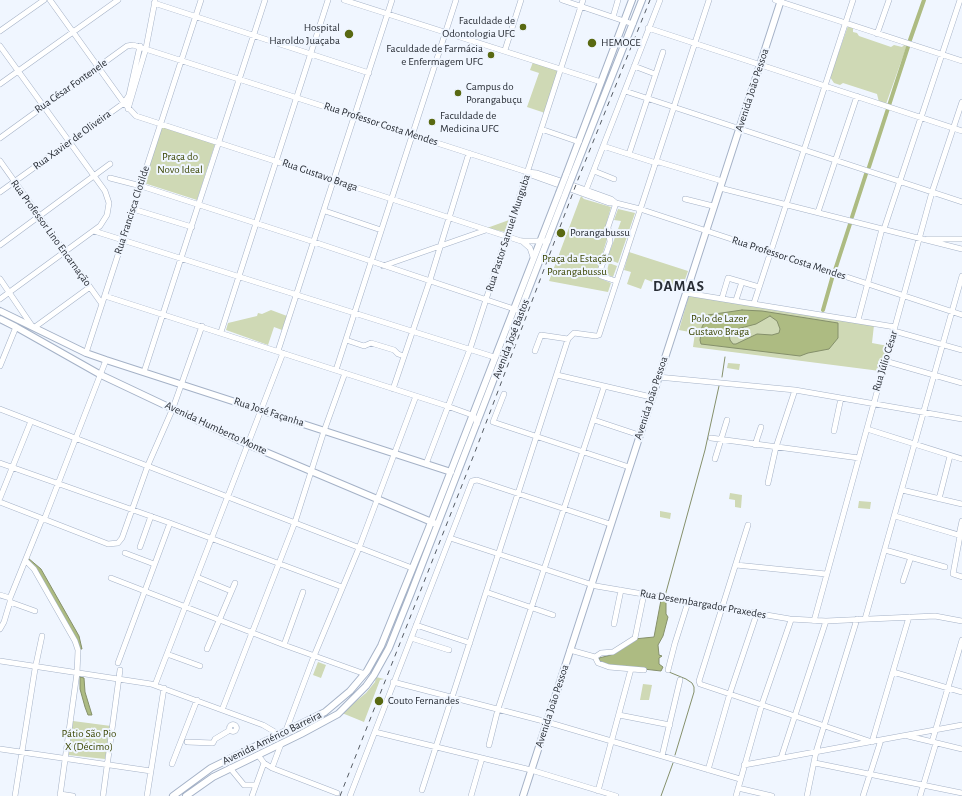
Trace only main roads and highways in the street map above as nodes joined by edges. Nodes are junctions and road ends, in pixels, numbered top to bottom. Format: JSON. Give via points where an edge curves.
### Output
{"nodes":[{"id":1,"x":632,"y":0,"type":"edge"},
{"id":2,"x":642,"y":0,"type":"edge"},
{"id":3,"x":779,"y":1,"type":"edge"},
{"id":4,"x":569,"y":176,"type":"junction"},
{"id":5,"x":562,"y":194,"type":"junction"},
{"id":6,"x":0,"y":311,"type":"edge"},
{"id":7,"x":0,"y":319,"type":"edge"},
{"id":8,"x":451,"y":472,"type":"junction"},
{"id":9,"x":431,"y":522,"type":"junction"},
{"id":10,"x":438,"y":525,"type":"junction"},
{"id":11,"x":404,"y":590,"type":"junction"},
{"id":12,"x":411,"y":593,"type":"junction"},
{"id":13,"x":365,"y":674,"type":"joint"},
{"id":14,"x":374,"y":675,"type":"joint"},
{"id":15,"x":266,"y":742,"type":"junction"},
{"id":16,"x":258,"y":755,"type":"junction"},
{"id":17,"x":173,"y":796,"type":"edge"},
{"id":18,"x":186,"y":796,"type":"edge"},
{"id":19,"x":523,"y":796,"type":"edge"}],
"edges":[{"from":1,"to":4,"type":"main road","name":"Avenida José Bastos","via":[[579,142]]},
{"from":2,"to":4,"type":"main road","name":"Avenida José Bastos"},
{"from":3,"to":19,"type":"main road","name":"Avenida João Pessoa"},
{"from":4,"to":5,"type":"main road","name":"Avenida José Bastos","bridge":true},
{"from":5,"to":8,"type":"main road","name":"Avenida José Bastos","via":[[539,241]]},
{"from":5,"to":10,"type":"main road","name":"Avenida José Bastos","via":[[548,241]]},
{"from":6,"to":8,"type":"main road","name":"Rua José Façanha","via":[[106,360]]},
{"from":7,"to":9,"type":"main road","name":"Avenida Humberto Monte","via":[[101,375],[249,445]]},
{"from":8,"to":9,"type":"main road","name":"Avenida José Bastos"},
{"from":9,"to":10,"type":"main road","name":"Avenida Humberto Monte"},
{"from":9,"to":11,"type":"main road","name":"Avenida José Bastos"},
{"from":10,"to":12,"type":"main road","name":"Avenida José Bastos"},
{"from":11,"to":12,"type":"main road"},
{"from":11,"to":13,"type":"main road","name":"Avenida José Bastos","via":[[381,646]]},
{"from":12,"to":14,"type":"main road","name":"Avenida José Bastos","via":[[389,648]]},
{"from":13,"to":15,"type":"main road","name":"Avenida Américo Barreira","via":[[330,709]]},
{"from":14,"to":16,"type":"main road","name":"Avenida Américo Barreira","via":[[338,714]]},
{"from":15,"to":16,"type":"main road","via":[[259,748]]},
{"from":15,"to":17,"type":"main road","name":"Avenida Américo Barreira","via":[[211,768]]},
{"from":16,"to":18,"type":"main road","name":"Avenida Américo Barreira","via":[[213,777]]}]}
